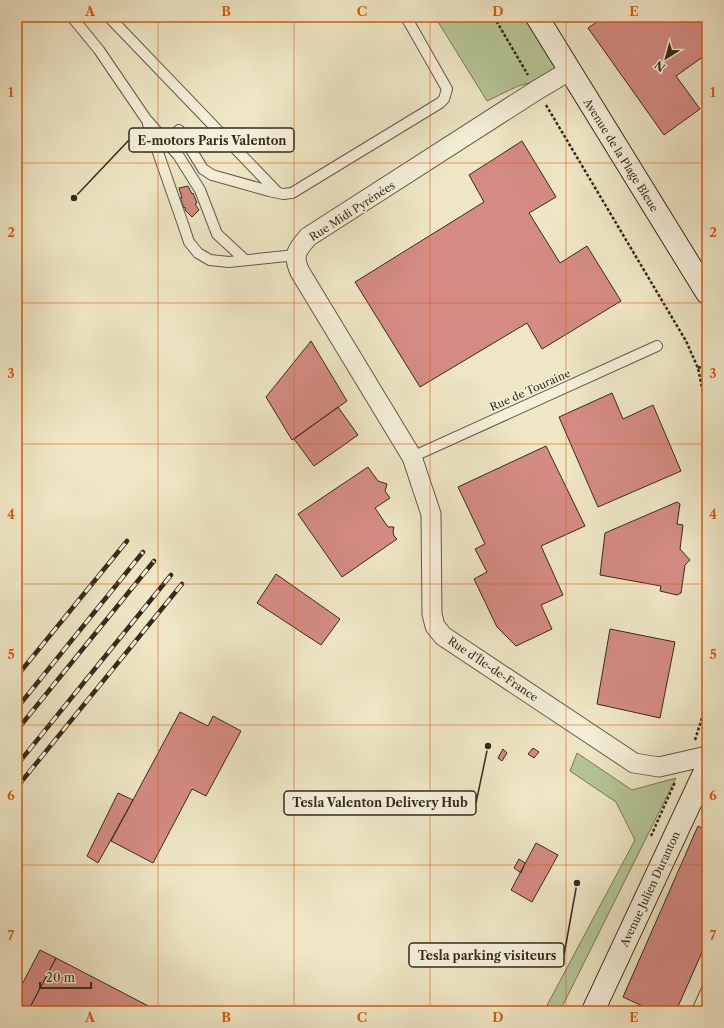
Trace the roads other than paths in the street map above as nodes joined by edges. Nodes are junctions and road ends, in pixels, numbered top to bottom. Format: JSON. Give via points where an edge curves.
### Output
{"nodes":[{"id":1,"x":72,"y":17,"type":"edge"},
{"id":2,"x":109,"y":17,"type":"edge"},
{"id":3,"x":406,"y":17,"type":"edge"},
{"id":4,"x":537,"y":17,"type":"edge"},
{"id":5,"x":569,"y":71,"type":"junction"},
{"id":6,"x":146,"y":119,"type":"junction"},
{"id":7,"x":166,"y":141,"type":"junction"},
{"id":8,"x":279,"y":193,"type":"junction"},
{"id":9,"x":296,"y":255,"type":"junction"},
{"id":10,"x":244,"y":260,"type":"junction"},
{"id":11,"x":707,"y":293,"type":"edge"},
{"id":12,"x":657,"y":346,"type":"dead end"},
{"id":13,"x":412,"y":457,"type":"junction"},
{"id":14,"x":707,"y":756,"type":"edge"},
{"id":15,"x":707,"y":767,"type":"edge"},
{"id":16,"x":707,"y":989,"type":"edge"},
{"id":17,"x":593,"y":1011,"type":"edge"},
{"id":18,"x":698,"y":1011,"type":"edge"}],
"edges":[{"from":1,"to":6,"type":"lane","via":[[99,50]]},
{"from":2,"to":8,"type":"lane"},
{"from":3,"to":8,"type":"lane","via":[[447,89],[444,99],[292,192]]},
{"from":4,"to":5,"type":"main road","name":"Avenue de la Plage Bleue"},
{"from":5,"to":9,"type":"street","name":"Rue Midi Pyrénées","via":[[308,238]]},
{"from":5,"to":11,"type":"main road","name":"Avenue de la Plage Bleue"},
{"from":6,"to":7,"type":"lane"},
{"from":6,"to":10,"type":"lane","via":[[189,242],[198,253],[210,260]]},
{"from":7,"to":8,"type":"lane","via":[[179,130],[203,169],[212,175]]},
{"from":7,"to":10,"type":"lane","via":[[200,190],[217,234]]},
{"from":9,"to":10,"type":"lane"},
{"from":9,"to":13,"type":"street","via":[[300,272]]},
{"from":12,"to":13,"type":"lane","name":"Rue de Touraine"},
{"from":13,"to":14,"type":"street","name":"Rue d'Île-de-France","via":[[431,514],[432,614],[435,626],[443,636],[634,763],[658,767]]},
{"from":15,"to":17,"type":"main road","name":"Avenue Julien Duranton"},
{"from":16,"to":18,"type":"lane"}]}
